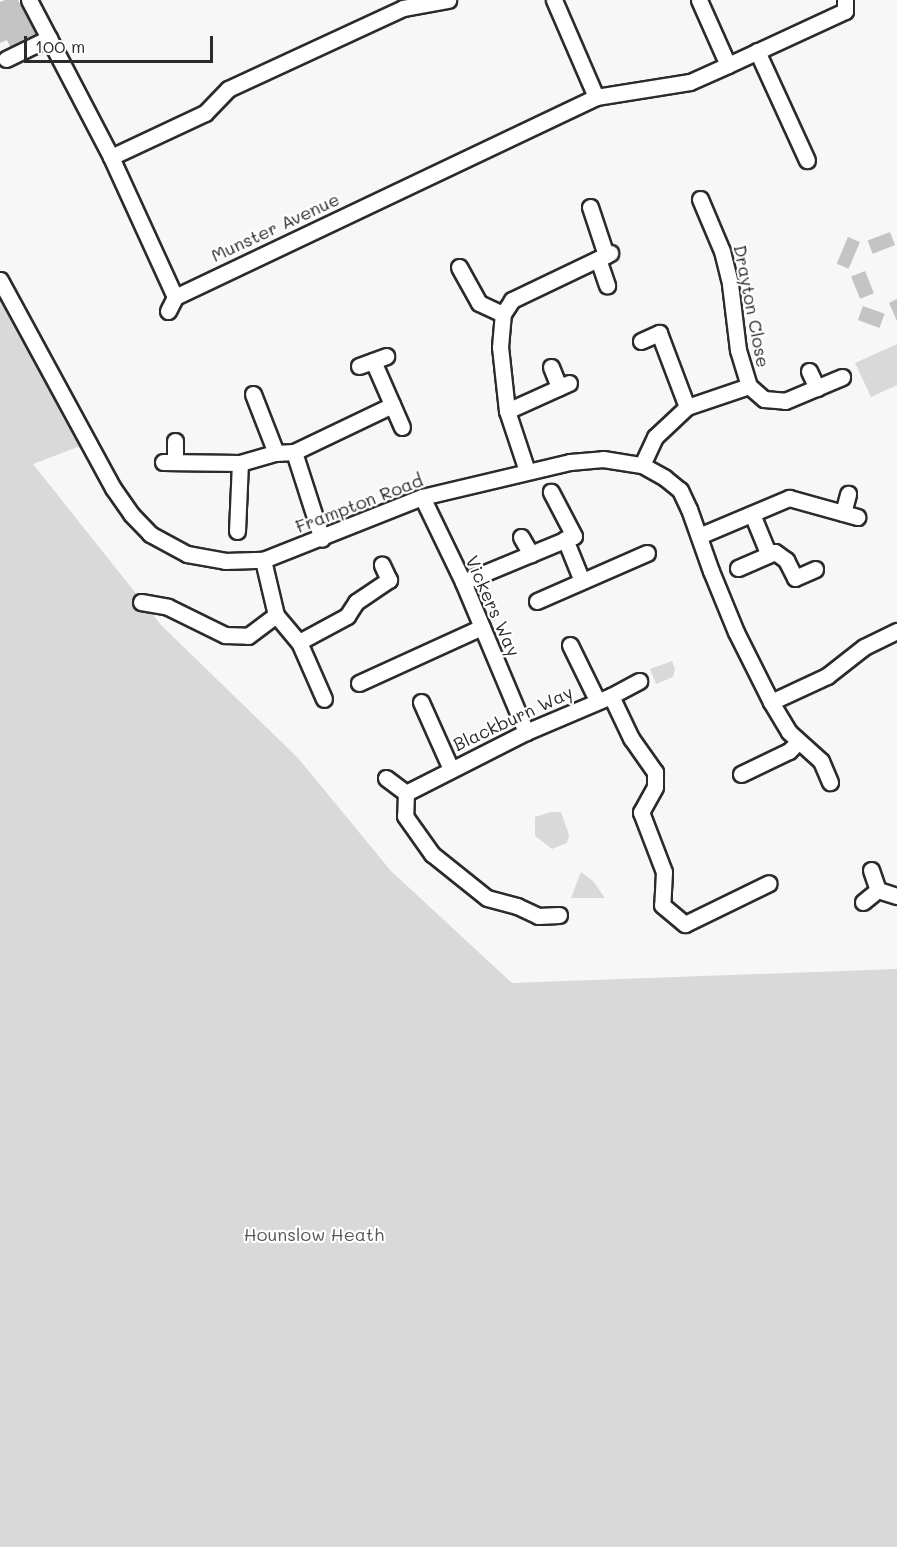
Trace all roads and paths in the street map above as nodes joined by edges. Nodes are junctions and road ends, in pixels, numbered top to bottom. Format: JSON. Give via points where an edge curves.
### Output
{"nodes":[{"id":1,"x":29,"y":0,"type":"edge"},
{"id":2,"x":448,"y":0,"type":"edge"},
{"id":3,"x":554,"y":0,"type":"edge"},
{"id":4,"x":699,"y":0,"type":"edge"},
{"id":5,"x":845,"y":0,"type":"edge"},
{"id":6,"x":49,"y":38,"type":"junction"},
{"id":7,"x":757,"y":51,"type":"junction"},
{"id":8,"x":6,"y":59,"type":"dead end"},
{"id":9,"x":728,"y":65,"type":"junction"},
{"id":10,"x":596,"y":97,"type":"junction"},
{"id":11,"x":111,"y":157,"type":"junction"},
{"id":12,"x":807,"y":160,"type":"dead end"},
{"id":13,"x":700,"y":199,"type":"dead end"},
{"id":14,"x":590,"y":207,"type":"dead end"},
{"id":15,"x":604,"y":256,"type":"junction"},
{"id":16,"x":459,"y":267,"type":"dead end"},
{"id":17,"x":0,"y":280,"type":"edge"},
{"id":18,"x":607,"y":285,"type":"dead end"},
{"id":19,"x":503,"y":314,"type":"junction"},
{"id":20,"x":640,"y":340,"type":"dead end"},
{"id":21,"x":373,"y":361,"type":"dead end"},
{"id":22,"x":551,"y":367,"type":"dead end"},
{"id":23,"x":809,"y":371,"type":"dead end"},
{"id":24,"x":842,"y":378,"type":"dead end"},
{"id":25,"x":749,"y":386,"type":"junction"},
{"id":26,"x":817,"y":388,"type":"junction"},
{"id":27,"x":253,"y":394,"type":"dead end"},
{"id":28,"x":392,"y":405,"type":"junction"},
{"id":29,"x":687,"y":407,"type":"junction"},
{"id":30,"x":507,"y":411,"type":"junction"},
{"id":31,"x":402,"y":428,"type":"dead end"},
{"id":32,"x":175,"y":441,"type":"dead end"},
{"id":33,"x":294,"y":452,"type":"junction"},
{"id":34,"x":276,"y":453,"type":"junction"},
{"id":35,"x":240,"y":463,"type":"junction"},
{"id":36,"x":642,"y":465,"type":"junction"},
{"id":37,"x":527,"y":471,"type":"junction"},
{"id":38,"x":551,"y":492,"type":"dead end"},
{"id":39,"x":848,"y":494,"type":"dead end"},
{"id":40,"x":422,"y":497,"type":"junction"},
{"id":41,"x":752,"y":514,"type":"junction"},
{"id":42,"x":237,"y":531,"type":"dead end"},
{"id":43,"x":699,"y":536,"type":"junction"},
{"id":44,"x":520,"y":537,"type":"dead end"},
{"id":45,"x":322,"y":539,"type":"junction"},
{"id":46,"x":565,"y":539,"type":"junction"},
{"id":47,"x":647,"y":553,"type":"dead end"},
{"id":48,"x":768,"y":553,"type":"junction"},
{"id":49,"x":531,"y":554,"type":"junction"},
{"id":50,"x":263,"y":560,"type":"junction"},
{"id":51,"x":382,"y":565,"type":"dead end"},
{"id":52,"x":738,"y":568,"type":"dead end"},
{"id":53,"x":815,"y":569,"type":"dead end"},
{"id":54,"x":582,"y":581,"type":"junction"},
{"id":55,"x":463,"y":582,"type":"junction"},
{"id":56,"x":537,"y":601,"type":"dead end"},
{"id":57,"x":141,"y":602,"type":"dead end"},
{"id":58,"x":276,"y":615,"type":"junction"},
{"id":59,"x":482,"y":627,"type":"junction"},
{"id":60,"x":897,"y":631,"type":"edge"},
{"id":61,"x":299,"y":642,"type":"junction"},
{"id":62,"x":570,"y":645,"type":"dead end"},
{"id":63,"x":639,"y":681,"type":"dead end"},
{"id":64,"x":359,"y":683,"type":"dead end"},
{"id":65,"x":604,"y":698,"type":"junction"},
{"id":66,"x":324,"y":699,"type":"dead end"},
{"id":67,"x":421,"y":702,"type":"dead end"},
{"id":68,"x":771,"y":702,"type":"junction"},
{"id":69,"x":526,"y":732,"type":"junction"},
{"id":70,"x":793,"y":737,"type":"junction"},
{"id":71,"x":451,"y":769,"type":"junction"},
{"id":72,"x":741,"y":774,"type":"dead end"},
{"id":73,"x":386,"y":778,"type":"dead end"},
{"id":74,"x":830,"y":782,"type":"dead end"},
{"id":75,"x":406,"y":793,"type":"junction"},
{"id":76,"x":871,"y":870,"type":"dead end"},
{"id":77,"x":768,"y":883,"type":"dead end"},
{"id":78,"x":878,"y":890,"type":"junction"},
{"id":79,"x":897,"y":896,"type":"edge"},
{"id":80,"x":863,"y":902,"type":"dead end"},
{"id":81,"x":559,"y":915,"type":"dead end"}],
"edges":[{"from":1,"to":6,"type":"street","name":"Munster Avenue"},
{"from":2,"to":11,"type":"street","via":[[403,8],[238,84],[205,113]]},
{"from":3,"to":10,"type":"street"},
{"from":4,"to":9,"type":"street"},
{"from":5,"to":7,"type":"street","name":"Munster Avenue","via":[[845,11]]},
{"from":6,"to":8,"type":"street"},
{"from":6,"to":11,"type":"street","name":"Munster Avenue"},
{"from":7,"to":9,"type":"street","name":"Munster Avenue"},
{"from":7,"to":12,"type":"street"},
{"from":9,"to":10,"type":"street","name":"Munster Avenue","via":[[690,82]]},
{"from":10,"to":11,"type":"street","name":"Munster Avenue","via":[[172,304]]},
{"from":13,"to":25,"type":"street","name":"Drayton Close","via":[[722,251],[738,350]]},
{"from":14,"to":15,"type":"street"},
{"from":15,"to":18,"type":"street"},
{"from":15,"to":19,"type":"street","via":[[512,300]]},
{"from":16,"to":19,"type":"street","via":[[479,303]]},
{"from":17,"to":50,"type":"street","name":"Frampton Road","via":[[113,488],[131,514],[150,534],[187,554],[225,561]]},
{"from":19,"to":30,"type":"street","via":[[500,347]]},
{"from":20,"to":29,"type":"street","via":[[664,331]]},
{"from":21,"to":28,"type":"street"},
{"from":22,"to":30,"type":"street","via":[[564,385]]},
{"from":23,"to":26,"type":"street"},
{"from":24,"to":26,"type":"street","name":"Drayton Close"},
{"from":25,"to":26,"type":"street","name":"Drayton Close","via":[[764,399],[785,401]]},
{"from":25,"to":29,"type":"street"},
{"from":27,"to":34,"type":"street"},
{"from":28,"to":31,"type":"street"},
{"from":28,"to":33,"type":"street"},
{"from":29,"to":36,"type":"street","via":[[655,437]]},
{"from":30,"to":37,"type":"street"},
{"from":32,"to":35,"type":"street","via":[[169,462]]},
{"from":33,"to":34,"type":"street"},
{"from":33,"to":45,"type":"street"},
{"from":34,"to":35,"type":"street"},
{"from":35,"to":42,"type":"street"},
{"from":36,"to":37,"type":"street","name":"Frampton Road","via":[[603,459]]},
{"from":36,"to":43,"type":"street","name":"Frampton Road","via":[[680,490]]},
{"from":37,"to":40,"type":"street","name":"Frampton Road"},
{"from":38,"to":46,"type":"street","via":[[574,537]]},
{"from":39,"to":41,"type":"street","via":[[850,515],[789,498]]},
{"from":40,"to":45,"type":"street","name":"Frampton Road"},
{"from":40,"to":55,"type":"street","name":"Vickers Way"},
{"from":41,"to":43,"type":"street"},
{"from":41,"to":48,"type":"street"},
{"from":43,"to":68,"type":"street","name":"Frampton Road","via":[[736,632]]},
{"from":44,"to":49,"type":"street"},
{"from":45,"to":50,"type":"street","name":"Frampton Road"},
{"from":46,"to":49,"type":"street"},
{"from":46,"to":54,"type":"street"},
{"from":47,"to":54,"type":"street"},
{"from":48,"to":52,"type":"street"},
{"from":48,"to":53,"type":"street","via":[[781,555],[795,578]]},
{"from":49,"to":55,"type":"street"},
{"from":50,"to":58,"type":"street"},
{"from":51,"to":61,"type":"street","via":[[389,580],[356,602],[347,616]]},
{"from":54,"to":56,"type":"street"},
{"from":55,"to":59,"type":"street","name":"Vickers Way"},
{"from":57,"to":58,"type":"street","via":[[168,608],[225,635],[248,636]]},
{"from":58,"to":61,"type":"street"},
{"from":59,"to":64,"type":"street"},
{"from":59,"to":69,"type":"street","name":"Vickers Way"},
{"from":60,"to":68,"type":"street","via":[[864,647],[827,676]]},
{"from":61,"to":66,"type":"street"},
{"from":62,"to":65,"type":"street"},
{"from":63,"to":65,"type":"street","name":"Blackburn Way"},
{"from":65,"to":69,"type":"street","name":"Blackburn Way"},
{"from":65,"to":77,"type":"street","via":[[655,772],[655,787],[642,812],[664,872],[663,905],[685,924]]},
{"from":67,"to":71,"type":"street"},
{"from":68,"to":70,"type":"street","name":"Frampton Road"},
{"from":69,"to":71,"type":"street","name":"Blackburn Way"},
{"from":70,"to":72,"type":"street","via":[[789,751]]},
{"from":70,"to":74,"type":"street","name":"Frampton Road","via":[[821,761]]},
{"from":71,"to":75,"type":"street","name":"Blackburn Way"},
{"from":73,"to":75,"type":"street"},
{"from":75,"to":81,"type":"street","via":[[405,816],[432,854],[487,898],[538,916]]},
{"from":76,"to":78,"type":"street"},
{"from":78,"to":79,"type":"street"},
{"from":78,"to":80,"type":"street"}]}
